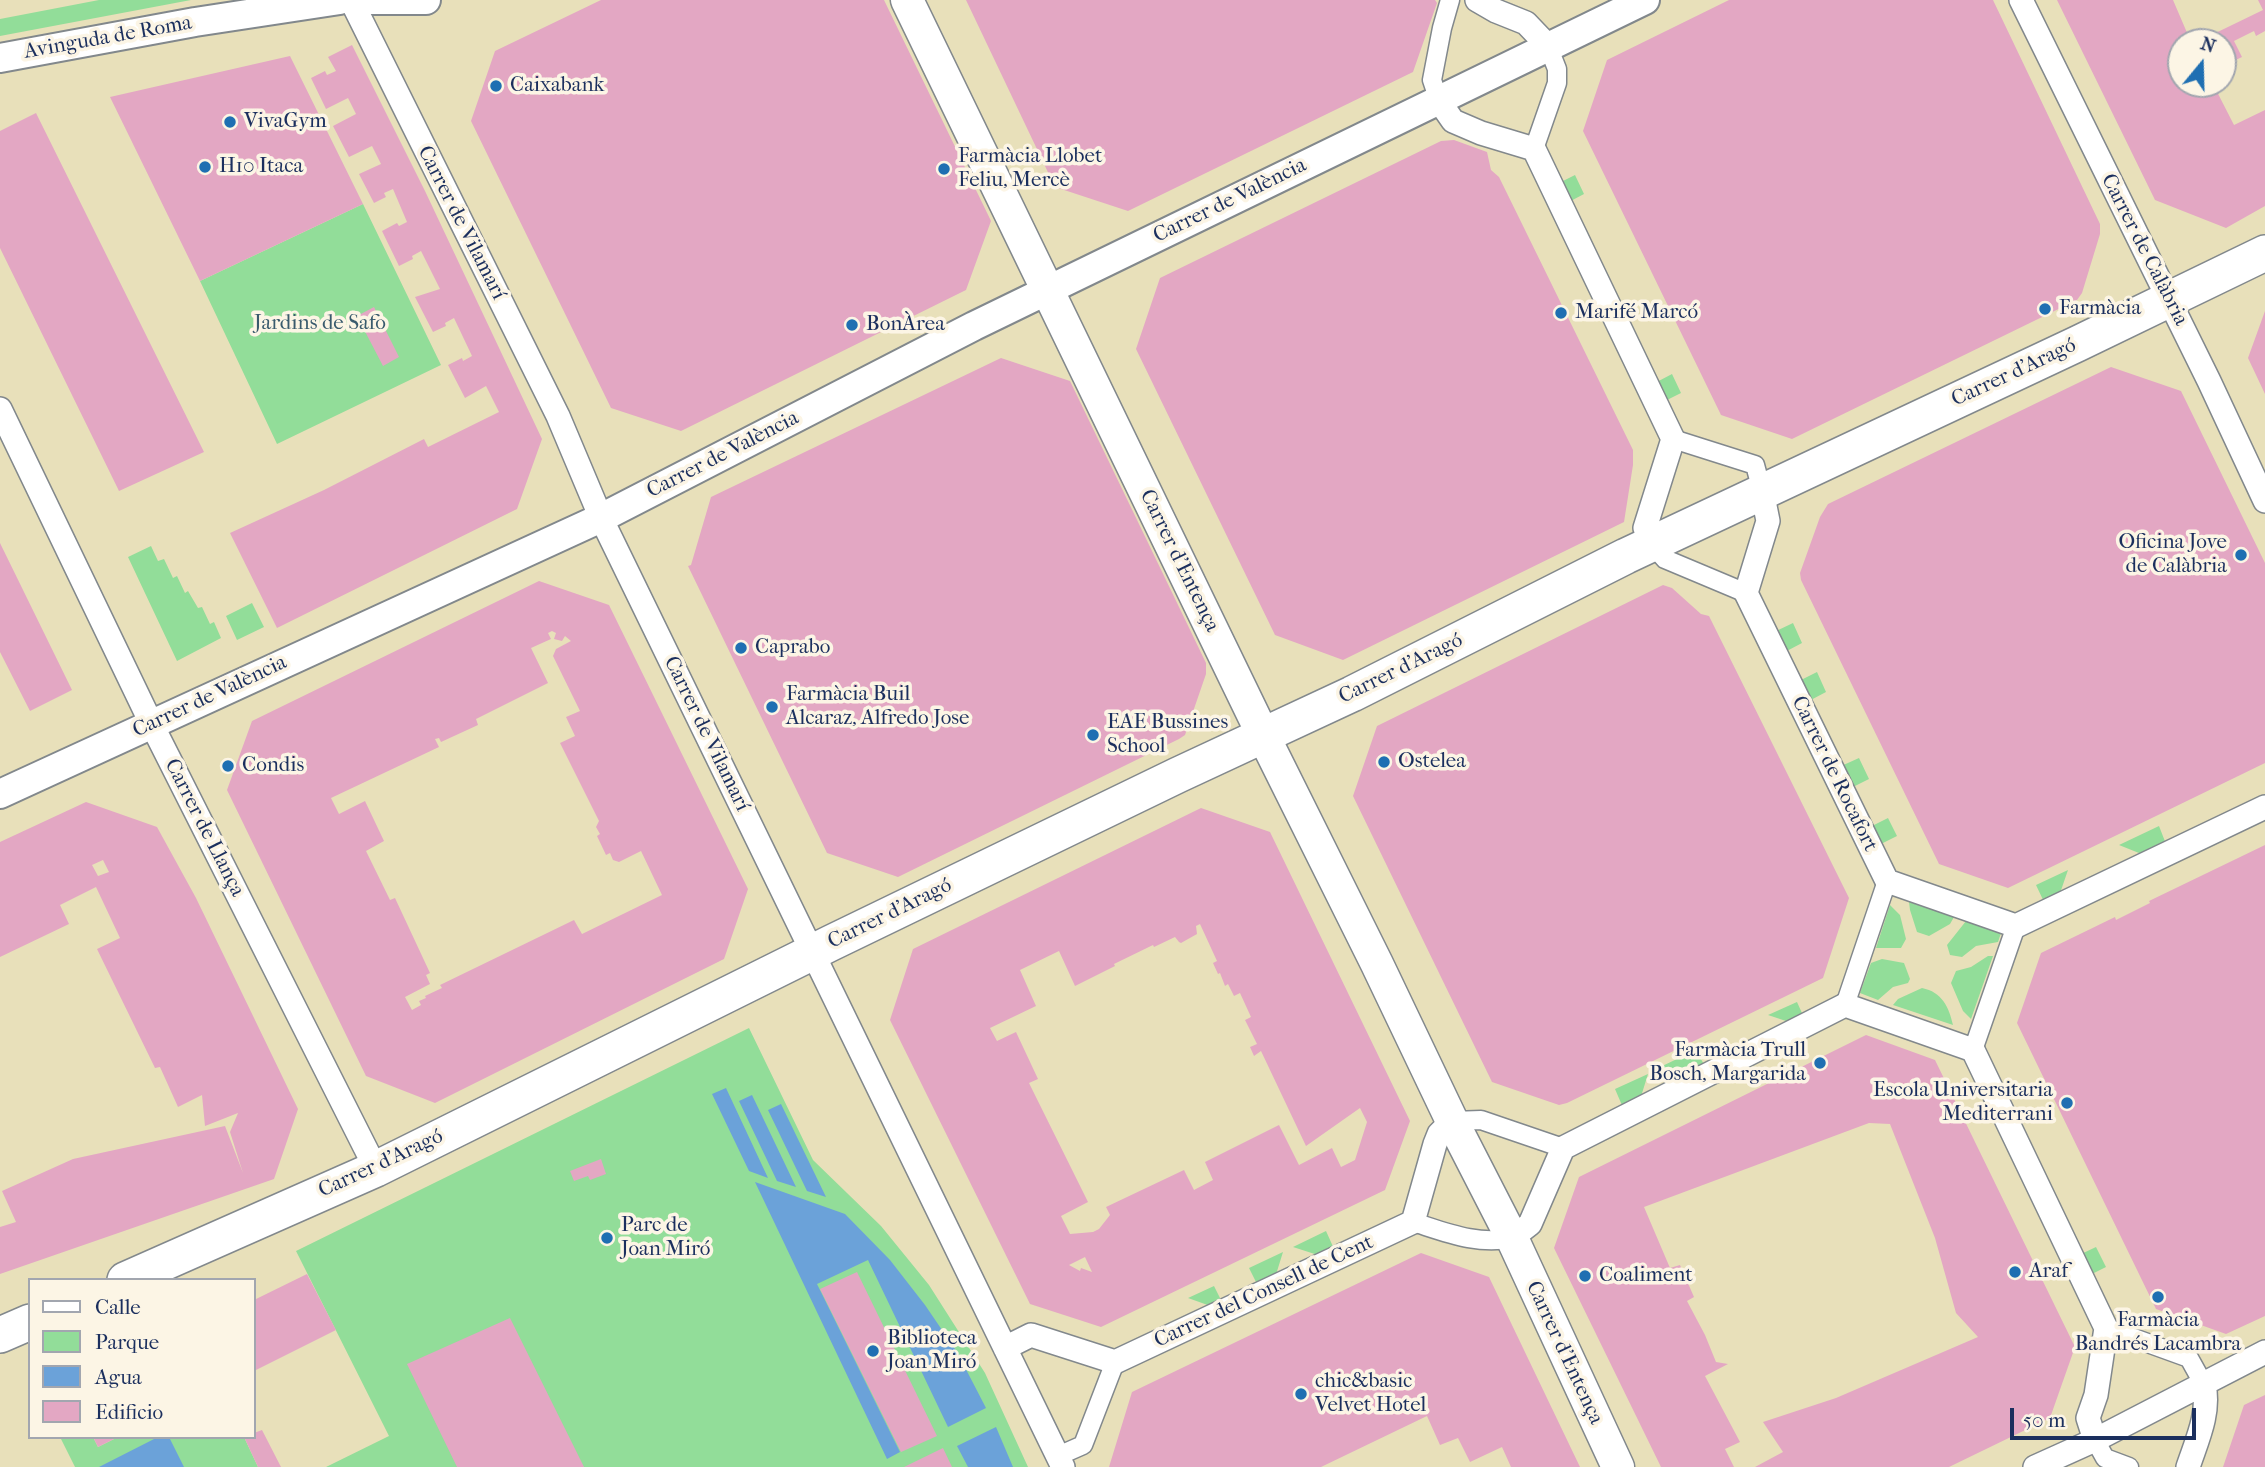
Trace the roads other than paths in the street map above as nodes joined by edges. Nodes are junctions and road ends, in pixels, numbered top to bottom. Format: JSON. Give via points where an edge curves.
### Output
{"nodes":[{"id":1,"x":340,"y":0,"type":"edge"},
{"id":2,"x":351,"y":0,"type":"edge"},
{"id":3,"x":363,"y":0,"type":"edge"},
{"id":4,"x":426,"y":0,"type":"edge"},
{"id":5,"x":907,"y":0,"type":"edge"},
{"id":6,"x":1450,"y":0,"type":"edge"},
{"id":7,"x":1477,"y":0,"type":"edge"},
{"id":8,"x":1645,"y":0,"type":"edge"},
{"id":9,"x":2021,"y":0,"type":"edge"},
{"id":10,"x":1548,"y":46,"type":"junction"},
{"id":11,"x":0,"y":58,"type":"edge"},
{"id":12,"x":1438,"y":101,"type":"junction"},
{"id":13,"x":1534,"y":149,"type":"junction"},
{"id":14,"x":2265,"y":253,"type":"edge"},
{"id":15,"x":1047,"y":290,"type":"junction"},
{"id":16,"x":2168,"y":299,"type":"junction"},
{"id":17,"x":0,"y":408,"type":"edge"},
{"id":18,"x":1673,"y":439,"type":"junction"},
{"id":19,"x":1762,"y":491,"type":"junction"},
{"id":20,"x":2265,"y":501,"type":"edge"},
{"id":21,"x":601,"y":518,"type":"junction"},
{"id":22,"x":1652,"y":544,"type":"junction"},
{"id":23,"x":1746,"y":593,"type":"junction"},
{"id":24,"x":152,"y":725,"type":"junction"},
{"id":25,"x":1262,"y":735,"type":"junction"},
{"id":26,"x":0,"y":794,"type":"edge"},
{"id":27,"x":2265,"y":807,"type":"edge"},
{"id":28,"x":1887,"y":881,"type":"junction"},
{"id":29,"x":2016,"y":926,"type":"junction"},
{"id":30,"x":813,"y":952,"type":"junction"},
{"id":31,"x":1845,"y":1005,"type":"junction"},
{"id":32,"x":1973,"y":1050,"type":"junction"},
{"id":33,"x":1443,"y":1133,"type":"junction"},
{"id":34,"x":1563,"y":1148,"type":"junction"},
{"id":35,"x":376,"y":1169,"type":"junction"},
{"id":36,"x":1413,"y":1222,"type":"junction"},
{"id":37,"x":1521,"y":1231,"type":"junction"},
{"id":38,"x":130,"y":1278,"type":"edge"},
{"id":39,"x":28,"y":1323,"type":"edge"},
{"id":40,"x":2106,"y":1328,"type":"junction"},
{"id":41,"x":0,"y":1335,"type":"edge"},
{"id":42,"x":1005,"y":1348,"type":"junction"},
{"id":43,"x":2265,"y":1352,"type":"edge"},
{"id":44,"x":1115,"y":1362,"type":"junction"},
{"id":45,"x":2204,"y":1385,"type":"junction"},
{"id":46,"x":2092,"y":1429,"type":"junction"},
{"id":47,"x":1061,"y":1462,"type":"edge"},
{"id":48,"x":1618,"y":1467,"type":"edge"},
{"id":49,"x":2035,"y":1467,"type":"edge"},
{"id":50,"x":2129,"y":1467,"type":"edge"},
{"id":51,"x":2188,"y":1467,"type":"edge"}],
"edges":[{"from":1,"to":11,"type":"street","name":"Avinguda de Roma"},
{"from":2,"to":21,"type":"street","name":"Carrer de Vilamarí","via":[[558,416]]},
{"from":3,"to":4,"type":"street"},
{"from":5,"to":15,"type":"main road","name":"Carrer d'Entença"},
{"from":6,"to":12,"type":"street","via":[[1432,80]]},
{"from":7,"to":10,"type":"street","via":[[1526,23]]},
{"from":8,"to":10,"type":"street","name":"Carrer de València"},
{"from":9,"to":16,"type":"street","name":"Carrer de Calàbria"},
{"from":10,"to":12,"type":"street","name":"Carrer de València"},
{"from":10,"to":13,"type":"street","via":[[1557,83]]},
{"from":12,"to":13,"type":"street","via":[[1453,121]]},
{"from":12,"to":15,"type":"street","name":"Carrer de València"},
{"from":13,"to":18,"type":"street"},
{"from":14,"to":16,"type":"main road","name":"Carrer d'Aragó"},
{"from":15,"to":21,"type":"street","name":"Carrer de València"},
{"from":15,"to":25,"type":"main road","name":"Carrer d'Entença"},
{"from":16,"to":19,"type":"main road","name":"Carrer d'Aragó"},
{"from":16,"to":20,"type":"street","name":"Carrer de Calàbria"},
{"from":17,"to":24,"type":"street","name":"Carrer de Llança"},
{"from":18,"to":19,"type":"street","via":[[1755,464]]},
{"from":18,"to":22,"type":"street","via":[[1645,528]]},
{"from":19,"to":22,"type":"main road","name":"Carrer d'Aragó"},
{"from":19,"to":23,"type":"street","via":[[1768,521]]},
{"from":21,"to":24,"type":"street","name":"Carrer de València"},
{"from":21,"to":30,"type":"street","name":"Carrer de Vilamarí"},
{"from":22,"to":23,"type":"street","via":[[1664,559]]},
{"from":22,"to":25,"type":"main road","name":"Carrer d'Aragó"},
{"from":23,"to":28,"type":"street","name":"Carrer de Rocafort"},
{"from":24,"to":26,"type":"street","name":"Carrer de València"},
{"from":24,"to":35,"type":"street","name":"Carrer de Llança"},
{"from":25,"to":30,"type":"main road","name":"Carrer d'Aragó"},
{"from":25,"to":33,"type":"main road","name":"Carrer d'Entença","via":[[1377,964]]},
{"from":27,"to":29,"type":"street"},
{"from":28,"to":29,"type":"street"},
{"from":28,"to":31,"type":"street"},
{"from":29,"to":32,"type":"street"},
{"from":30,"to":35,"type":"main road","name":"Carrer d'Aragó"},
{"from":30,"to":42,"type":"street","name":"Carrer de Vilamarí"},
{"from":31,"to":32,"type":"street"},
{"from":31,"to":34,"type":"street"},
{"from":32,"to":40,"type":"street"},
{"from":33,"to":34,"type":"street","via":[[1481,1121]]},
{"from":33,"to":36,"type":"street"},
{"from":33,"to":37,"type":"main road","name":"Carrer d'Entença"},
{"from":34,"to":37,"type":"street"},
{"from":35,"to":38,"type":"main road","name":"Carrer d'Aragó"},
{"from":36,"to":37,"type":"street","via":[[1494,1242]]},
{"from":36,"to":44,"type":"street","name":"Carrer del Consell de Cent"},
{"from":37,"to":48,"type":"main road","name":"Carrer d'Entença"},
{"from":39,"to":41,"type":"main road"},
{"from":40,"to":45,"type":"street","via":[[2189,1358]]},
{"from":40,"to":46,"type":"street"},
{"from":42,"to":44,"type":"street","via":[[1031,1335]]},
{"from":42,"to":47,"type":"street","name":"Carrer de Vilamarí"},
{"from":43,"to":45,"type":"street"},
{"from":44,"to":47,"type":"street","via":[[1083,1445]]},
{"from":45,"to":46,"type":"street"},
{"from":45,"to":51,"type":"street","via":[[2207,1400]]},
{"from":46,"to":49,"type":"street"},
{"from":46,"to":50,"type":"street","via":[[2105,1458]]}]}
